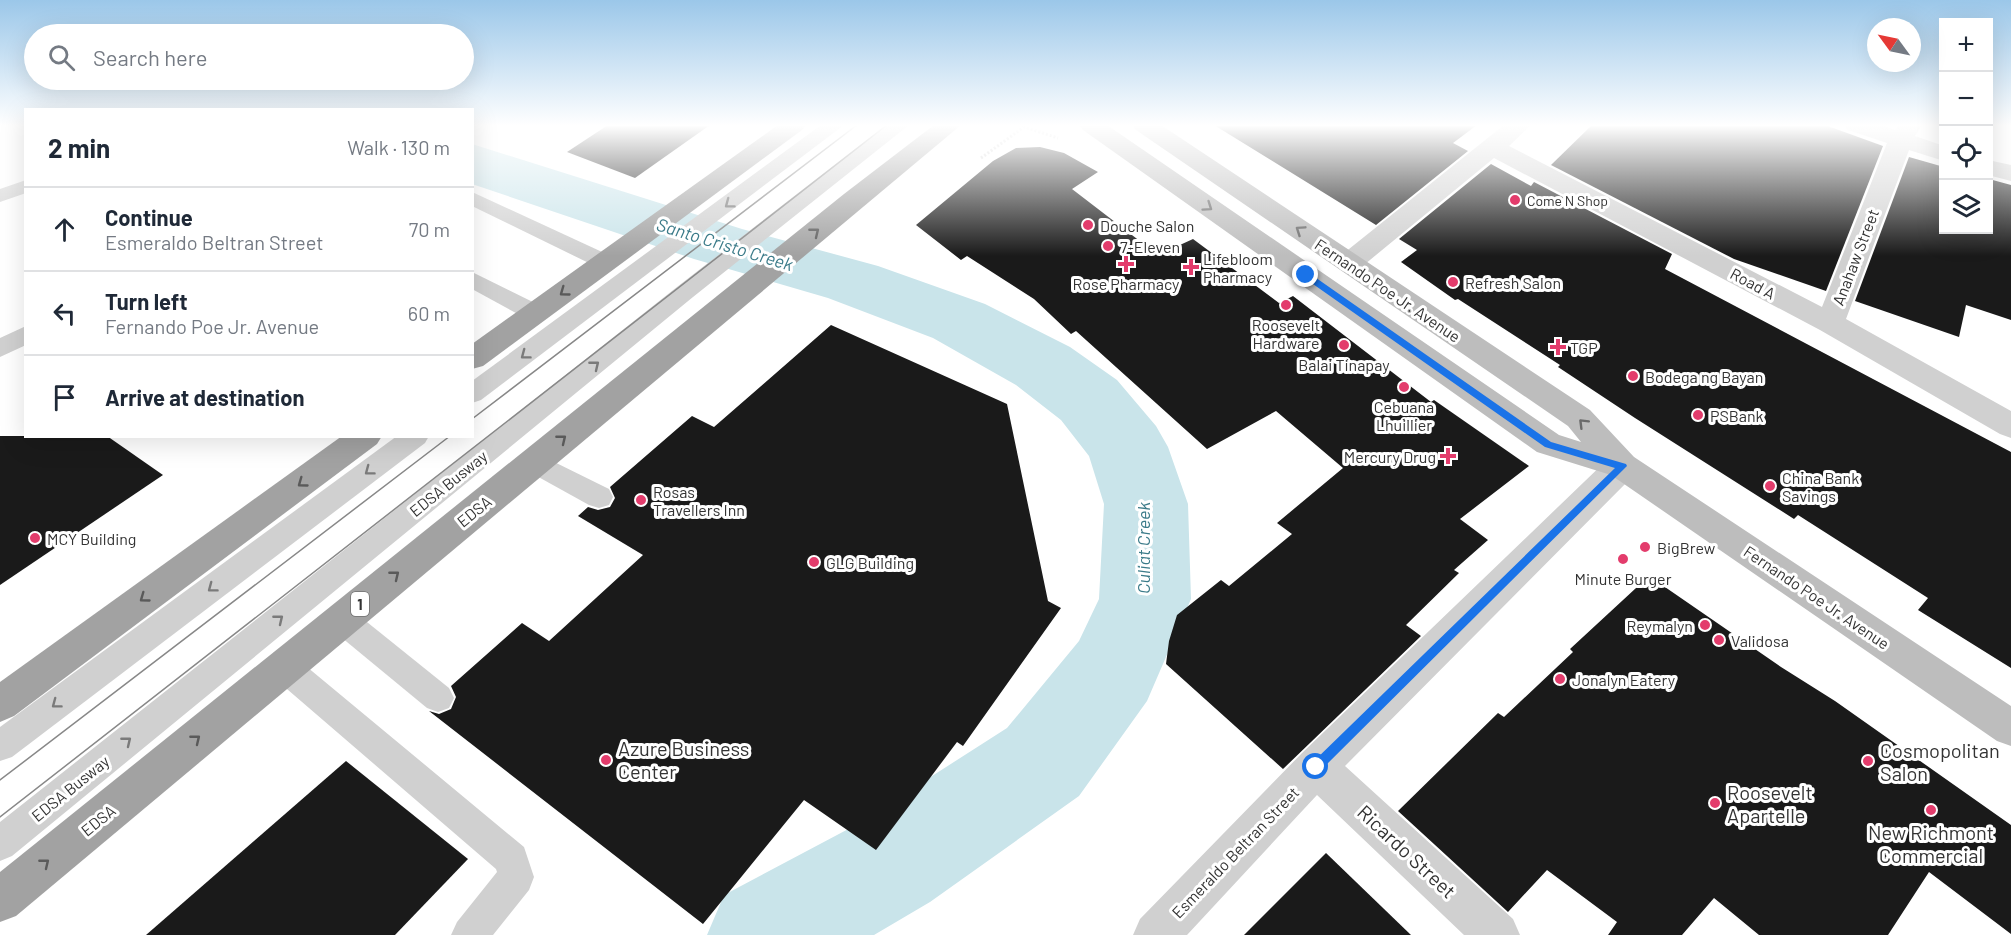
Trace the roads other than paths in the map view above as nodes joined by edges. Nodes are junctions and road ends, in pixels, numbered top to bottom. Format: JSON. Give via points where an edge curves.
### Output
{"nodes":[{"id":1,"x":736,"y":169,"type":"edge"},
{"id":2,"x":776,"y":169,"type":"edge"},
{"id":3,"x":843,"y":169,"type":"edge"},
{"id":4,"x":894,"y":169,"type":"edge"},
{"id":5,"x":1154,"y":169,"type":"edge"},
{"id":6,"x":1209,"y":169,"type":"edge"},
{"id":7,"x":1466,"y":169,"type":"edge"},
{"id":8,"x":1534,"y":169,"type":"edge"},
{"id":9,"x":1890,"y":169,"type":"edge"},
{"id":10,"x":1995,"y":169,"type":"edge"},
{"id":11,"x":2011,"y":173,"type":"edge"},
{"id":12,"x":24,"y":187,"type":"edge"},
{"id":13,"x":0,"y":196,"type":"edge"},
{"id":14,"x":474,"y":199,"type":"edge"},
{"id":15,"x":608,"y":260,"type":"junction"},
{"id":16,"x":1349,"y":263,"type":"junction"},
{"id":17,"x":474,"y":280,"type":"edge"},
{"id":18,"x":535,"y":313,"type":"junction"},
{"id":19,"x":1830,"y":323,"type":"junction"},
{"id":20,"x":24,"y":335,"type":"edge"},
{"id":21,"x":0,"y":349,"type":"edge"},
{"id":22,"x":474,"y":358,"type":"edge"},
{"id":23,"x":474,"y":393,"type":"edge"},
{"id":24,"x":2011,"y":426,"type":"edge"},
{"id":25,"x":363,"y":438,"type":"edge"},
{"id":26,"x":413,"y":438,"type":"edge"},
{"id":27,"x":534,"y":462,"type":"junction"},
{"id":28,"x":1622,"y":466,"type":"junction"},
{"id":29,"x":599,"y":496,"type":"dead end"},
{"id":30,"x":341,"y":619,"type":"junction"},
{"id":31,"x":284,"y":666,"type":"junction"},
{"id":32,"x":438,"y":698,"type":"dead end"},
{"id":33,"x":0,"y":704,"type":"edge"},
{"id":34,"x":2011,"y":729,"type":"edge"},
{"id":35,"x":0,"y":746,"type":"edge"},
{"id":36,"x":1316,"y":767,"type":"junction"},
{"id":37,"x":0,"y":844,"type":"edge"},
{"id":38,"x":0,"y":900,"type":"edge"},
{"id":39,"x":470,"y":935,"type":"edge"},
{"id":40,"x":1156,"y":935,"type":"edge"},
{"id":41,"x":1497,"y":935,"type":"edge"}],
"edges":[{"from":1,"to":15,"type":"highway"},
{"from":2,"to":23,"type":"lane","one_way":true},
{"from":37,"to":3,"type":"lane","name":"EDSA Busway","one_way":true},
{"from":27,"to":4,"type":"highway","name":"EDSA","number":"1","one_way":true},
{"from":5,"to":28,"type":"main road","name":"Fernando Poe Jr. Avenue","one_way":true,"via":[[1548,444]]},
{"from":16,"to":6,"type":"main road","name":"Fernando Poe Jr. Avenue","one_way":true},
{"from":7,"to":16,"type":"street"},
{"from":8,"to":19,"type":"street","name":"Road A"},
{"from":9,"to":19,"type":"street","name":"Anahaw Street"},
{"from":10,"to":11,"type":"street"},
{"from":12,"to":13,"type":"lane"},
{"from":14,"to":15,"type":"lane"},
{"from":15,"to":18,"type":"highway","one_way":true},
{"from":28,"to":16,"type":"main road","name":"Fernando Poe Jr. Avenue","one_way":true,"via":[[1579,418]]},
{"from":17,"to":18,"type":"lane"},
{"from":18,"to":22,"type":"highway"},
{"from":19,"to":24,"type":"street","name":"Road A"},
{"from":20,"to":21,"type":"lane"},
{"from":25,"to":33,"type":"highway","one_way":true},
{"from":26,"to":35,"type":"lane","one_way":true},
{"from":27,"to":29,"type":"lane"},
{"from":30,"to":27,"type":"highway","name":"EDSA","number":"1","one_way":true},
{"from":28,"to":34,"type":"main road","name":"Fernando Poe Jr. Avenue"},
{"from":28,"to":36,"type":"street","name":"Esmeraldo Beltran Street"},
{"from":30,"to":31,"type":"highway","name":"EDSA","number":"1"},
{"from":30,"to":32,"type":"lane"},
{"from":38,"to":31,"type":"highway","name":"EDSA","number":"1","one_way":true},
{"from":31,"to":39,"type":"lane","via":[[511,859],[516,877]]},
{"from":36,"to":40,"type":"street","name":"Esmeraldo Beltran Street"},
{"from":36,"to":41,"type":"street","name":"Ricardo Street"}]}
